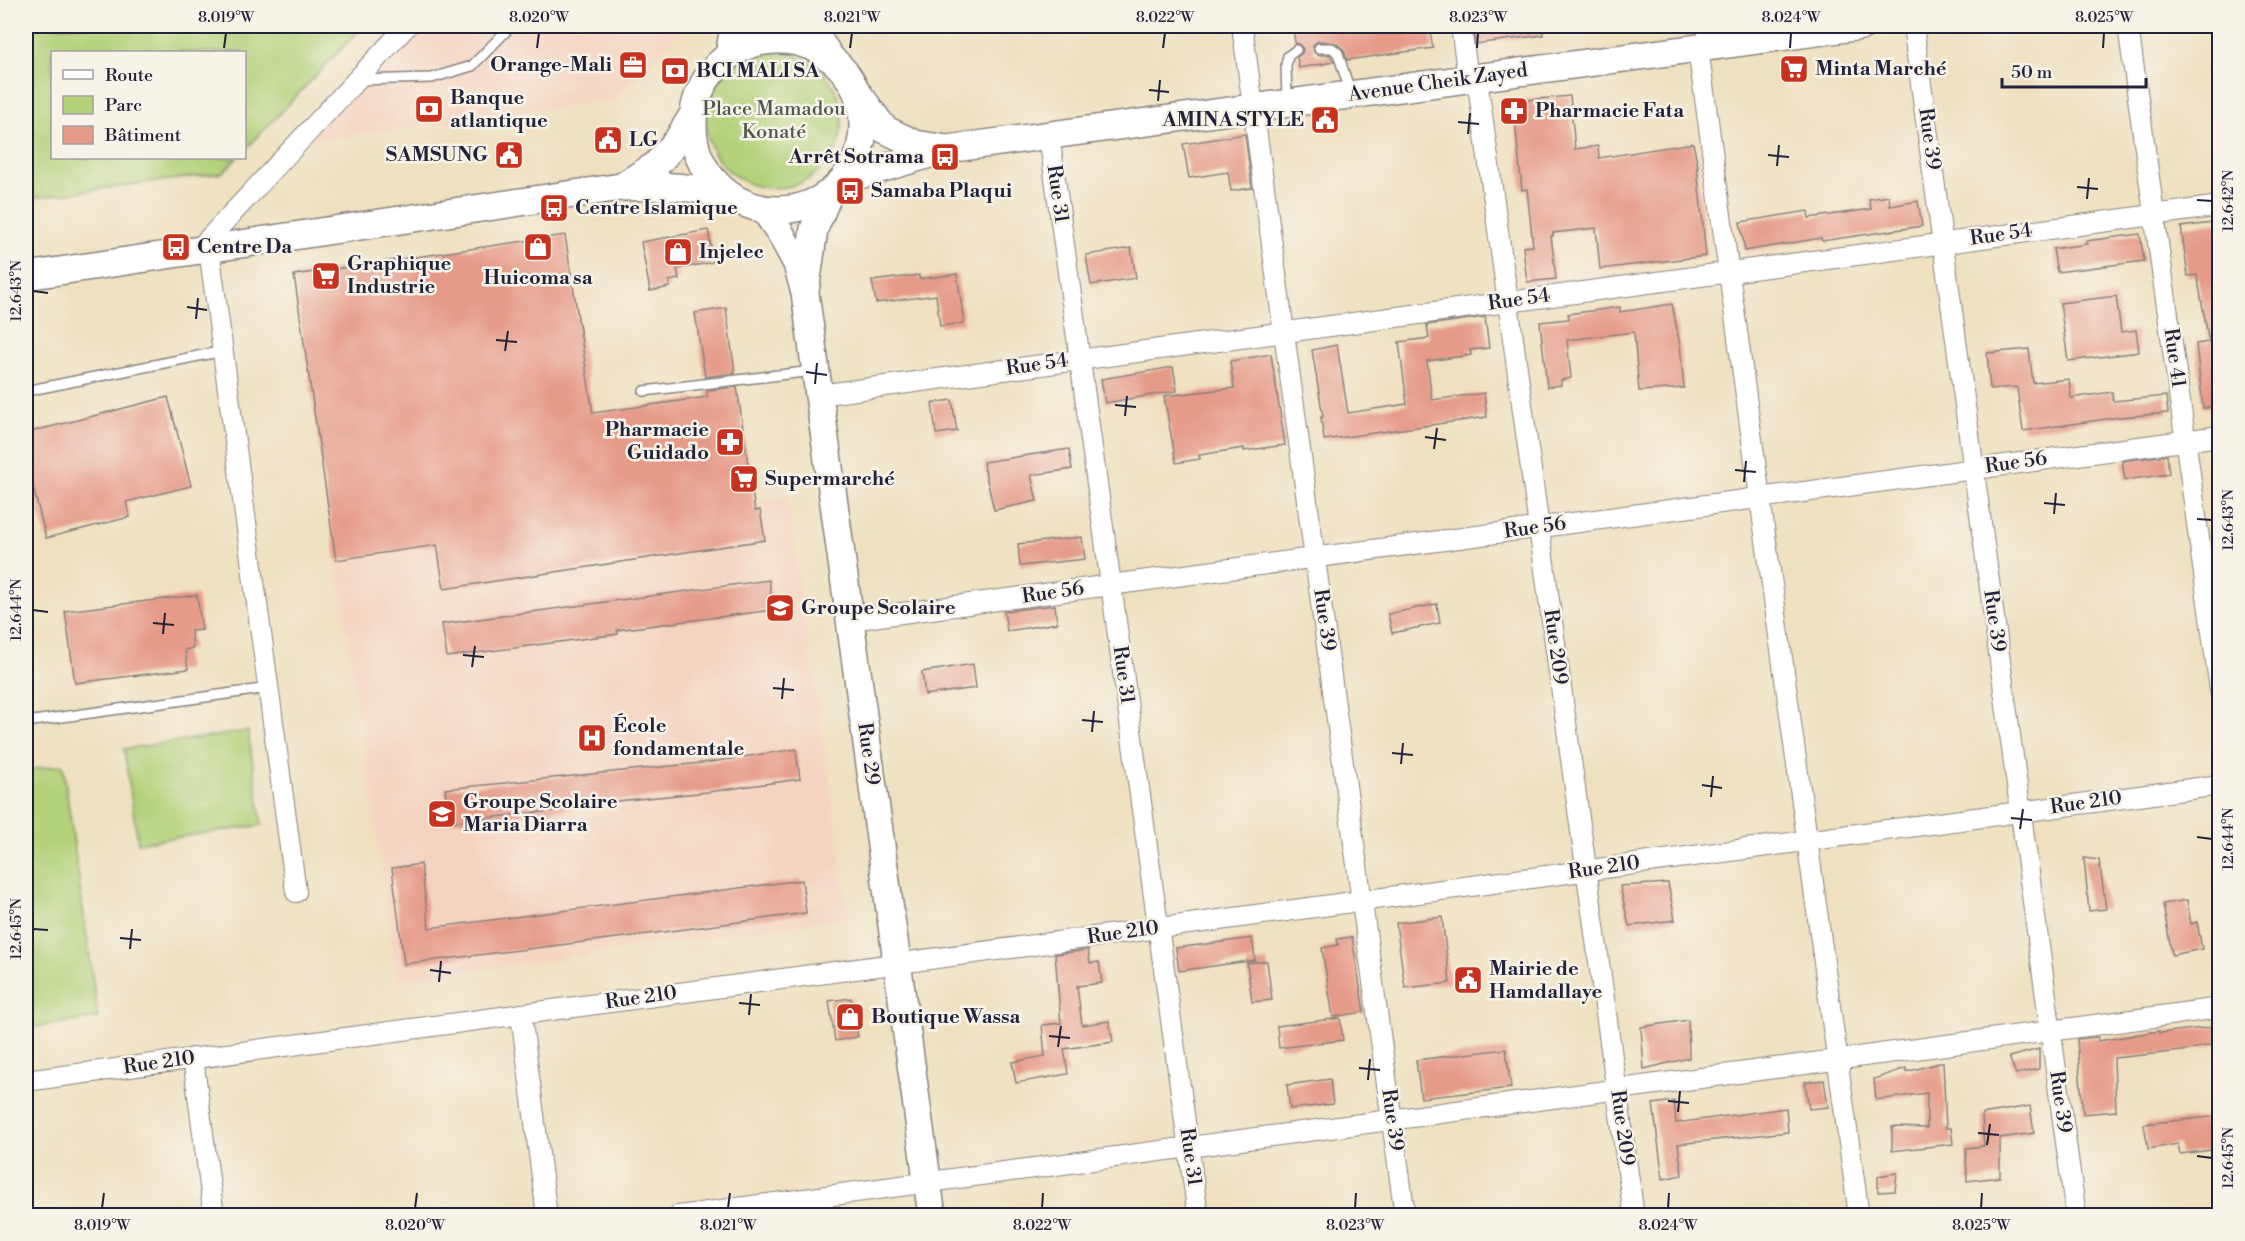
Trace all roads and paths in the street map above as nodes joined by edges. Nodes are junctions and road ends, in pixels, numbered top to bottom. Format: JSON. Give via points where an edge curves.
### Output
{"nodes":[{"id":1,"x":407,"y":26,"type":"edge"},
{"id":2,"x":511,"y":26,"type":"edge"},
{"id":3,"x":807,"y":26,"type":"edge"},
{"id":4,"x":1242,"y":26,"type":"edge"},
{"id":5,"x":1461,"y":26,"type":"edge"},
{"id":6,"x":1862,"y":26,"type":"edge"},
{"id":7,"x":1913,"y":26,"type":"edge"},
{"id":8,"x":2128,"y":26,"type":"edge"},
{"id":9,"x":734,"y":39,"type":"edge"},
{"id":10,"x":1705,"y":40,"type":"edge"},
{"id":11,"x":1319,"y":48,"type":"dead end"},
{"id":12,"x":1296,"y":50,"type":"dead end"},
{"id":13,"x":826,"y":54,"type":"junction"},
{"id":14,"x":1472,"y":78,"type":"junction"},
{"id":15,"x":356,"y":81,"type":"junction"},
{"id":16,"x":857,"y":92,"type":"junction"},
{"id":17,"x":1350,"y":95,"type":"junction"},
{"id":18,"x":1287,"y":103,"type":"junction"},
{"id":19,"x":1253,"y":108,"type":"junction"},
{"id":20,"x":691,"y":118,"type":"junction"},
{"id":21,"x":1049,"y":135,"type":"junction"},
{"id":22,"x":946,"y":149,"type":"junction"},
{"id":23,"x":621,"y":187,"type":"junction"},
{"id":24,"x":836,"y":187,"type":"junction"},
{"id":25,"x":728,"y":195,"type":"junction"},
{"id":26,"x":2220,"y":206,"type":"edge"},
{"id":27,"x":764,"y":209,"type":"junction"},
{"id":28,"x":2154,"y":215,"type":"junction"},
{"id":29,"x":1943,"y":243,"type":"junction"},
{"id":30,"x":204,"y":250,"type":"junction"},
{"id":31,"x":1729,"y":272,"type":"junction"},
{"id":32,"x":26,"y":276,"type":"edge"},
{"id":33,"x":805,"y":293,"type":"junction"},
{"id":34,"x":1508,"y":302,"type":"junction"},
{"id":35,"x":1284,"y":332,"type":"junction"},
{"id":36,"x":224,"y":351,"type":"junction"},
{"id":37,"x":1080,"y":360,"type":"junction"},
{"id":38,"x":817,"y":383,"type":"junction"},
{"id":39,"x":26,"y":390,"type":"edge"},
{"id":40,"x":644,"y":391,"type":"dead end"},
{"id":41,"x":2220,"y":436,"type":"edge"},
{"id":42,"x":2185,"y":441,"type":"junction"},
{"id":43,"x":1974,"y":469,"type":"junction"},
{"id":44,"x":1760,"y":498,"type":"junction"},
{"id":45,"x":1539,"y":528,"type":"junction"},
{"id":46,"x":1315,"y":558,"type":"junction"},
{"id":47,"x":1111,"y":585,"type":"junction"},
{"id":48,"x":850,"y":620,"type":"junction"},
{"id":49,"x":269,"y":688,"type":"junction"},
{"id":50,"x":2220,"y":690,"type":"edge"},
{"id":51,"x":26,"y":722,"type":"edge"},
{"id":52,"x":2220,"y":785,"type":"edge"},
{"id":53,"x":2020,"y":812,"type":"junction"},
{"id":54,"x":1807,"y":840,"type":"junction"},
{"id":55,"x":1586,"y":870,"type":"junction"},
{"id":56,"x":296,"y":892,"type":"dead end"},
{"id":57,"x":1362,"y":900,"type":"junction"},
{"id":58,"x":1158,"y":928,"type":"junction"},
{"id":59,"x":897,"y":963,"type":"junction"},
{"id":60,"x":2220,"y":1008,"type":"edge"},
{"id":61,"x":521,"y":1014,"type":"junction"},
{"id":62,"x":2050,"y":1030,"type":"junction"},
{"id":63,"x":193,"y":1058,"type":"junction"},
{"id":64,"x":1837,"y":1059,"type":"junction"},
{"id":65,"x":26,"y":1081,"type":"edge"},
{"id":66,"x":1616,"y":1089,"type":"junction"},
{"id":67,"x":1392,"y":1119,"type":"junction"},
{"id":68,"x":1188,"y":1147,"type":"junction"},
{"id":69,"x":927,"y":1182,"type":"junction"},
{"id":70,"x":214,"y":1215,"type":"edge"},
{"id":71,"x":547,"y":1215,"type":"edge"},
{"id":72,"x":678,"y":1215,"type":"edge"},
{"id":73,"x":932,"y":1215,"type":"edge"},
{"id":74,"x":1198,"y":1215,"type":"edge"},
{"id":75,"x":1405,"y":1215,"type":"edge"},
{"id":76,"x":1634,"y":1215,"type":"edge"},
{"id":77,"x":1859,"y":1215,"type":"edge"},
{"id":78,"x":2076,"y":1215,"type":"edge"}],
"edges":[{"from":1,"to":15,"type":"street"},
{"from":2,"to":15,"type":"lane","via":[[472,66],[432,78]]},
{"from":3,"to":13,"type":"main road"},
{"from":4,"to":19,"type":"street","name":"Rue 39"},
{"from":5,"to":14,"type":"street","name":"Rue 209"},
{"from":6,"to":10,"type":"main road","name":"Avenue Cheik Zayed"},
{"from":7,"to":29,"type":"street","name":"Rue 39"},
{"from":8,"to":28,"type":"street","name":"Rue 41"},
{"from":9,"to":13,"type":"main road","via":[[779,39]]},
{"from":9,"to":20,"type":"main road","via":[[703,80]]},
{"from":10,"to":14,"type":"main road","name":"Avenue Cheik Zayed"},
{"from":10,"to":31,"type":"street"},
{"from":11,"to":17,"type":"lane","via":[[1332,48],[1338,53]]},
{"from":12,"to":18,"type":"lane","via":[[1288,56],[1286,64]]},
{"from":13,"to":16,"type":"main road","via":[[844,71]]},
{"from":14,"to":17,"type":"main road","name":"Avenue Cheik Zayed"},
{"from":14,"to":34,"type":"street","name":"Rue 209"},
{"from":15,"to":30,"type":"street"},
{"from":16,"to":22,"type":"main road","name":"Avenue Cheik Zayed","via":[[884,129],[915,144]]},
{"from":16,"to":24,"type":"main road","via":[[863,115],[862,138],[855,160]]},
{"from":17,"to":18,"type":"main road","name":"Avenue Cheik Zayed"},
{"from":18,"to":19,"type":"main road","name":"Avenue Cheik Zayed"},
{"from":19,"to":21,"type":"main road","name":"Avenue Cheik Zayed"},
{"from":19,"to":35,"type":"street","name":"Rue 39"},
{"from":20,"to":23,"type":"main road","via":[[656,165]]},
{"from":20,"to":25,"type":"main road","via":[[694,148],[707,174]]},
{"from":21,"to":22,"type":"main road","name":"Avenue Cheik Zayed"},
{"from":21,"to":37,"type":"street","name":"Rue 31"},
{"from":22,"to":24,"type":"main road"},
{"from":23,"to":25,"type":"main road","via":[[692,187]]},
{"from":23,"to":30,"type":"main road"},
{"from":24,"to":27,"type":"main road","via":[[798,208]]},
{"from":24,"to":33,"type":"main road","name":"Rue 29","via":[[814,229]]},
{"from":25,"to":27,"type":"main road"},
{"from":26,"to":28,"type":"street","name":"Rue 54"},
{"from":27,"to":33,"type":"main road","name":"Rue 29","via":[[797,264]]},
{"from":28,"to":29,"type":"street","name":"Rue 54"},
{"from":28,"to":42,"type":"street","name":"Rue 41"},
{"from":29,"to":31,"type":"street","name":"Rue 54"},
{"from":29,"to":43,"type":"street","name":"Rue 39"},
{"from":30,"to":32,"type":"main road"},
{"from":30,"to":36,"type":"street"},
{"from":31,"to":34,"type":"street","name":"Rue 54"},
{"from":31,"to":44,"type":"street"},
{"from":33,"to":38,"type":"main road","name":"Rue 29"},
{"from":34,"to":35,"type":"street","name":"Rue 54"},
{"from":34,"to":45,"type":"street","name":"Rue 209"},
{"from":35,"to":37,"type":"street","name":"Rue 54"},
{"from":35,"to":46,"type":"street","name":"Rue 39"},
{"from":36,"to":39,"type":"lane"},
{"from":36,"to":49,"type":"street"},
{"from":37,"to":38,"type":"street","name":"Rue 54"},
{"from":37,"to":47,"type":"street","name":"Rue 31"},
{"from":38,"to":40,"type":"lane"},
{"from":38,"to":48,"type":"main road","name":"Rue 29"},
{"from":41,"to":42,"type":"street","name":"Rue 56"},
{"from":42,"to":43,"type":"street","name":"Rue 56"},
{"from":42,"to":50,"type":"street","name":"Rue 41"},
{"from":43,"to":44,"type":"street","name":"Rue 56"},
{"from":43,"to":53,"type":"street","name":"Rue 39"},
{"from":44,"to":45,"type":"street","name":"Rue 56"},
{"from":44,"to":54,"type":"street"},
{"from":45,"to":46,"type":"street","name":"Rue 56"},
{"from":45,"to":55,"type":"street","name":"Rue 209"},
{"from":46,"to":47,"type":"street","name":"Rue 56"},
{"from":46,"to":57,"type":"street","name":"Rue 39"},
{"from":47,"to":48,"type":"street","name":"Rue 56"},
{"from":47,"to":58,"type":"street","name":"Rue 31"},
{"from":48,"to":59,"type":"main road","name":"Rue 29"},
{"from":49,"to":51,"type":"lane"},
{"from":49,"to":56,"type":"street"},
{"from":52,"to":53,"type":"street","name":"Rue 210"},
{"from":53,"to":54,"type":"street","name":"Rue 210"},
{"from":53,"to":62,"type":"street","name":"Rue 39"},
{"from":54,"to":55,"type":"street","name":"Rue 210"},
{"from":54,"to":64,"type":"street"},
{"from":55,"to":57,"type":"street","name":"Rue 210"},
{"from":55,"to":66,"type":"street","name":"Rue 209"},
{"from":57,"to":58,"type":"street","name":"Rue 210"},
{"from":57,"to":67,"type":"street","name":"Rue 39"},
{"from":58,"to":59,"type":"street","name":"Rue 210"},
{"from":58,"to":68,"type":"street","name":"Rue 31"},
{"from":59,"to":61,"type":"street","name":"Rue 210"},
{"from":59,"to":69,"type":"main road","name":"Rue 29"},
{"from":60,"to":62,"type":"street"},
{"from":61,"to":63,"type":"street","name":"Rue 210"},
{"from":61,"to":71,"type":"street"},
{"from":62,"to":64,"type":"street"},
{"from":62,"to":78,"type":"street","name":"Rue 39"},
{"from":63,"to":65,"type":"street","name":"Rue 210"},
{"from":63,"to":70,"type":"street"},
{"from":64,"to":66,"type":"street"},
{"from":64,"to":77,"type":"street"},
{"from":66,"to":67,"type":"street"},
{"from":66,"to":76,"type":"street","name":"Rue 209"},
{"from":67,"to":68,"type":"street"},
{"from":67,"to":75,"type":"street","name":"Rue 39"},
{"from":68,"to":69,"type":"street"},
{"from":68,"to":74,"type":"street","name":"Rue 31"},
{"from":69,"to":72,"type":"street"},
{"from":69,"to":73,"type":"main road","name":"Rue 29"}]}
